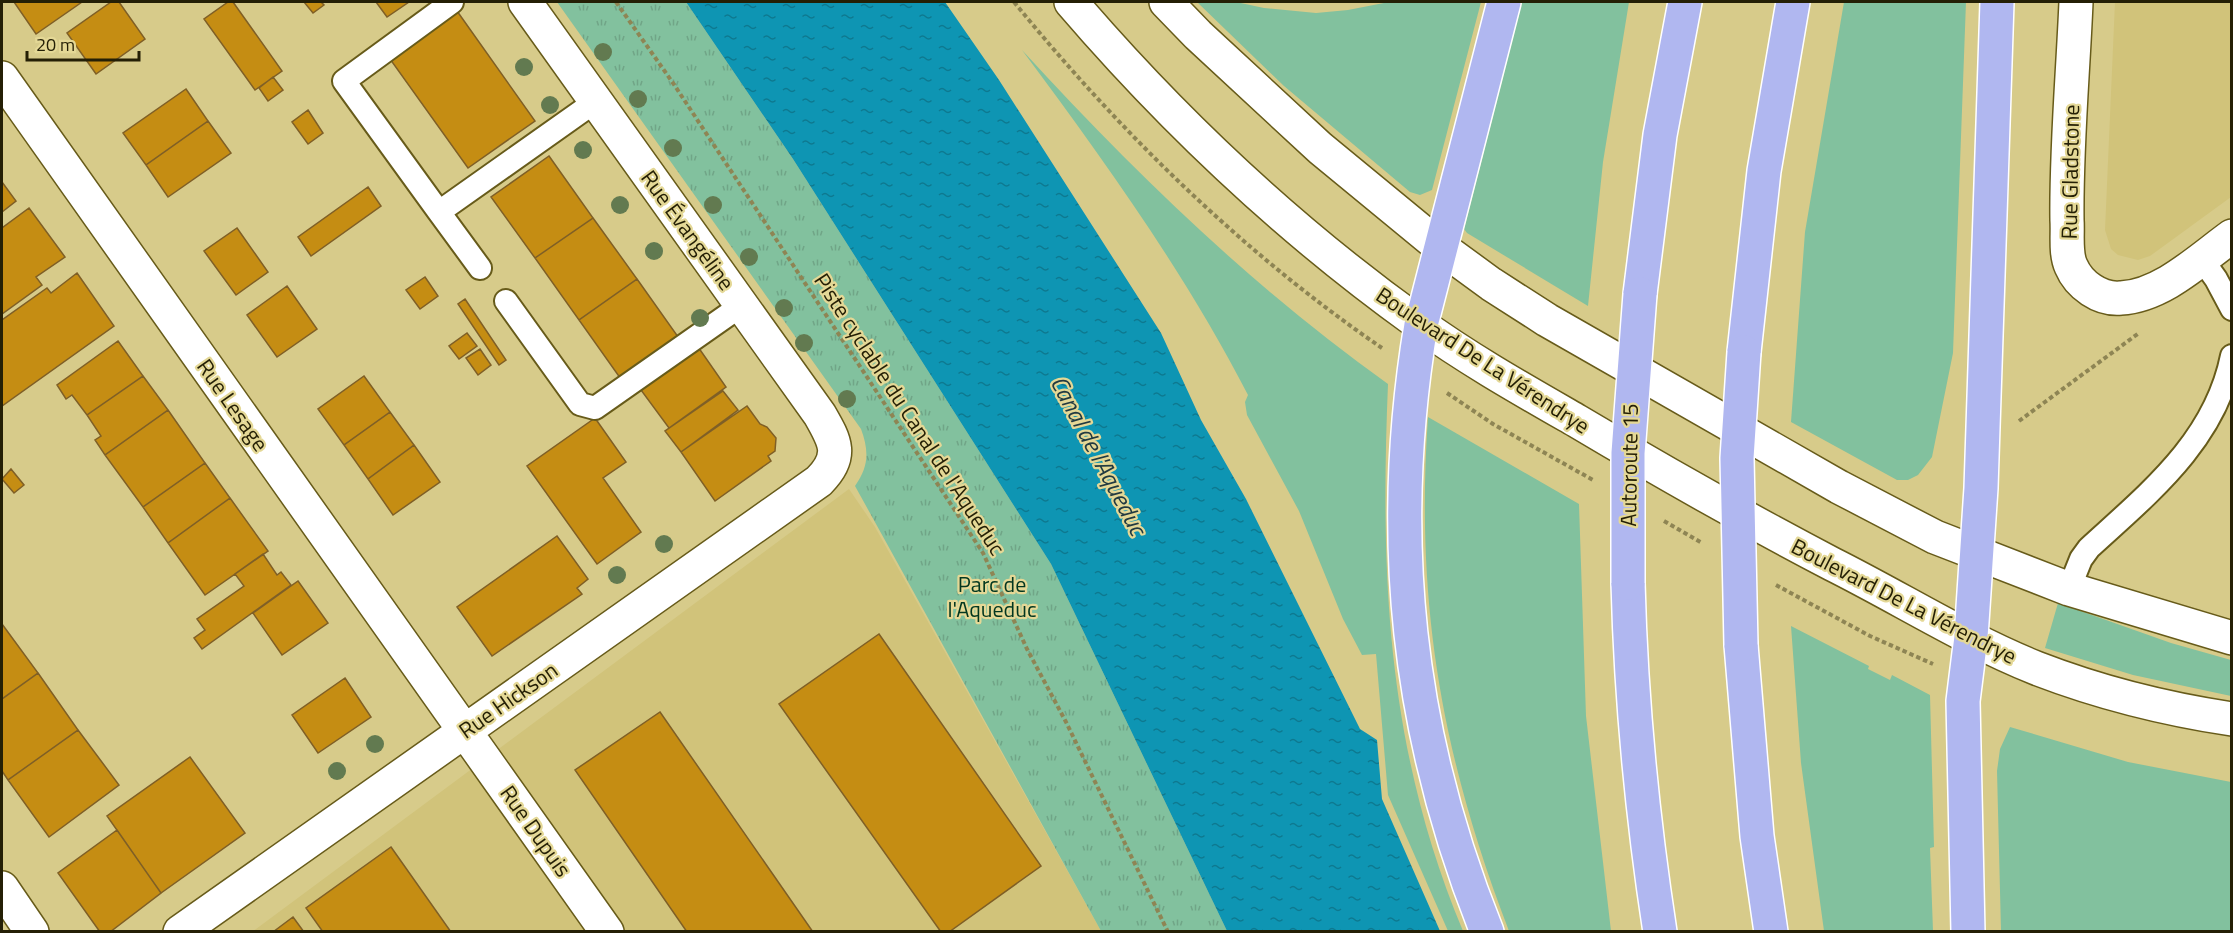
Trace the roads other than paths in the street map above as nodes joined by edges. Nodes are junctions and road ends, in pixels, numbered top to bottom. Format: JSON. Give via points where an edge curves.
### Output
{"nodes":[{"id":1,"x":452,"y":2,"type":"edge"},
{"id":2,"x":525,"y":2,"type":"edge"},
{"id":3,"x":1071,"y":2,"type":"edge"},
{"id":4,"x":1166,"y":2,"type":"edge"},
{"id":5,"x":1504,"y":2,"type":"edge"},
{"id":6,"x":1685,"y":2,"type":"edge"},
{"id":7,"x":1793,"y":2,"type":"edge"},
{"id":8,"x":1997,"y":2,"type":"edge"},
{"id":9,"x":2076,"y":2,"type":"edge"},
{"id":10,"x":2,"y":78,"type":"edge"},
{"id":11,"x":596,"y":101,"type":"junction"},
{"id":12,"x":439,"y":212,"type":"junction"},
{"id":13,"x":2232,"y":236,"type":"edge"},
{"id":14,"x":1439,"y":246,"type":"junction"},
{"id":15,"x":2201,"y":258,"type":"junction"},
{"id":16,"x":480,"y":268,"type":"dead end"},
{"id":17,"x":506,"y":301,"type":"dead end"},
{"id":18,"x":742,"y":305,"type":"junction"},
{"id":19,"x":2232,"y":309,"type":"edge"},
{"id":20,"x":1421,"y":325,"type":"junction"},
{"id":21,"x":2232,"y":356,"type":"edge"},
{"id":22,"x":832,"y":465,"type":"joint"},
{"id":23,"x":1977,"y":554,"type":"junction"},
{"id":24,"x":2069,"y":589,"type":"junction"},
{"id":25,"x":1971,"y":638,"type":"junction"},
{"id":26,"x":2232,"y":638,"type":"edge"},
{"id":27,"x":2232,"y":719,"type":"edge"},
{"id":28,"x":464,"y":732,"type":"junction"},
{"id":29,"x":2,"y":888,"type":"edge"},
{"id":30,"x":32,"y":932,"type":"edge"},
{"id":31,"x":180,"y":932,"type":"edge"},
{"id":32,"x":607,"y":932,"type":"edge"},
{"id":33,"x":1487,"y":932,"type":"edge"},
{"id":34,"x":1660,"y":932,"type":"edge"},
{"id":35,"x":1771,"y":932,"type":"edge"},
{"id":36,"x":1968,"y":932,"type":"edge"}],
"edges":[{"from":1,"to":12,"type":"lane","via":[[344,81]]},
{"from":2,"to":11,"type":"street","name":"Rue Évangéline"},
{"from":3,"to":20,"type":"street","name":"Boulevard De La Vérendrye","via":[[1156,96],[1227,165],[1321,248]]},
{"from":4,"to":14,"type":"street","via":[[1278,110]]},
{"from":5,"to":14,"type":"highway"},
{"from":6,"to":34,"type":"highway","name":"Autoroute 15","bridge":true,"via":[[1660,135],[1640,294],[1628,453],[1628,583],[1635,732]]},
{"from":7,"to":35,"type":"highway","bridge":true,"via":[[1768,139],[1744,352],[1737,458],[1741,645],[1757,836]]},
{"from":8,"to":23,"type":"highway"},
{"from":9,"to":15,"type":"street","name":"Rue Gladstone","via":[[2067,205],[2068,255],[2079,279],[2107,297],[2133,297],[2157,287]]},
{"from":10,"to":28,"type":"street","name":"Rue Lesage"},
{"from":11,"to":12,"type":"lane"},
{"from":11,"to":18,"type":"street","name":"Rue Évangéline"},
{"from":12,"to":16,"type":"lane"},
{"from":13,"to":15,"type":"street"},
{"from":14,"to":20,"type":"highway"},
{"from":14,"to":23,"type":"street","via":[[1546,320],[1891,515]]},
{"from":15,"to":19,"type":"lane"},
{"from":17,"to":18,"type":"lane","via":[[580,404],[595,408]]},
{"from":18,"to":22,"type":"street","name":"Rue Évangéline","via":[[820,414],[835,447]]},
{"from":20,"to":25,"type":"street","name":"Boulevard De La Vérendrye","via":[[1665,473]]},
{"from":20,"to":33,"type":"highway","via":[[1412,378],[1404,485],[1408,623],[1417,684],[1449,829]]},
{"from":21,"to":24,"type":"lane","via":[[2219,396],[2189,449],[2155,489],[2089,548]]},
{"from":22,"to":28,"type":"street","name":"Rue Hickson","via":[[819,481]]},
{"from":23,"to":24,"type":"street"},
{"from":23,"to":25,"type":"highway"},
{"from":24,"to":26,"type":"street"},
{"from":25,"to":27,"type":"street","name":"Boulevard De La Vérendrye","via":[[2036,668],[2083,684]]},
{"from":25,"to":36,"type":"highway","via":[[1962,724]]},
{"from":28,"to":31,"type":"street","name":"Rue Hickson"},
{"from":28,"to":32,"type":"street","name":"Rue Dupuis"},
{"from":29,"to":30,"type":"street"}]}
